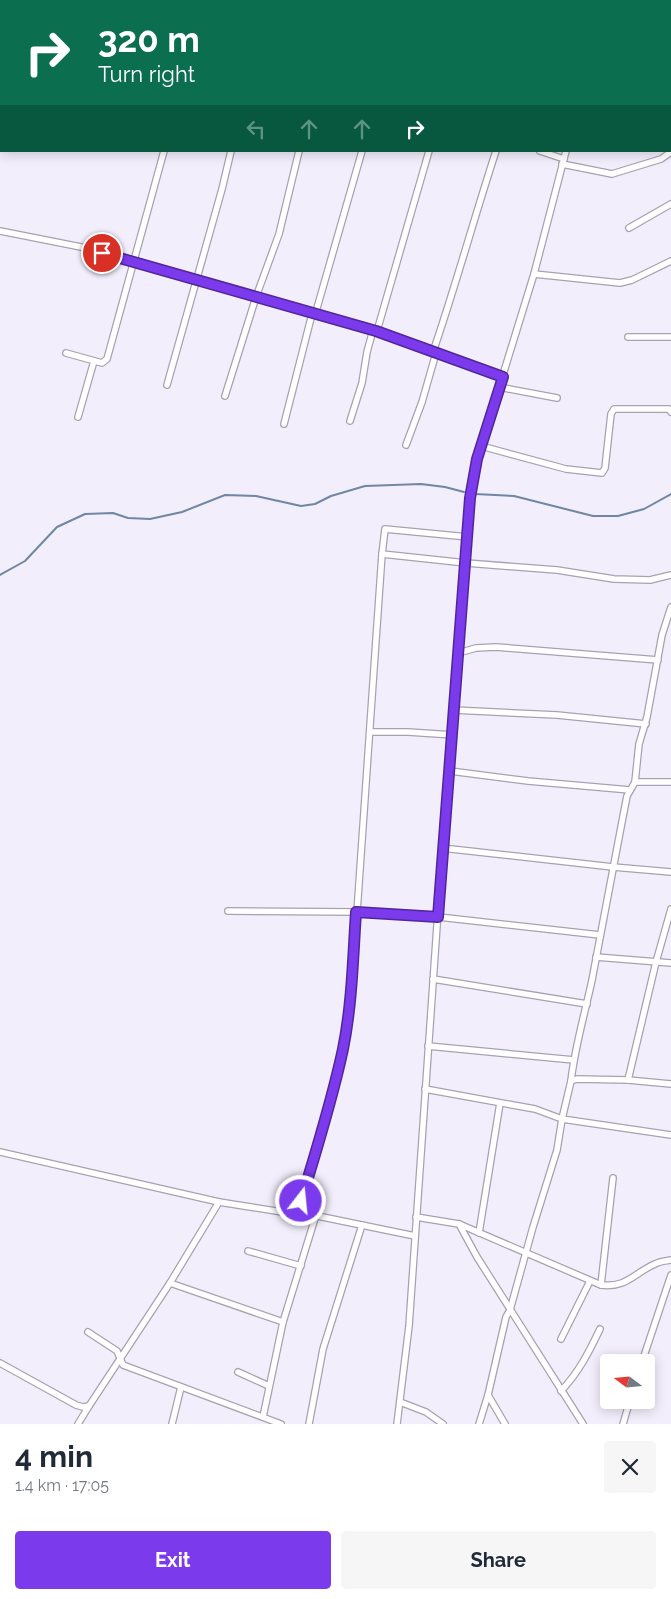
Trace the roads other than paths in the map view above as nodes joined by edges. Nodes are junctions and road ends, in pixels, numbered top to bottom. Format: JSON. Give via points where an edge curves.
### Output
{"nodes":[{"id":1,"x":164,"y":152,"type":"edge"},
{"id":2,"x":231,"y":152,"type":"edge"},
{"id":3,"x":299,"y":152,"type":"edge"},
{"id":4,"x":362,"y":152,"type":"edge"},
{"id":5,"x":429,"y":152,"type":"edge"},
{"id":6,"x":496,"y":152,"type":"edge"},
{"id":7,"x":542,"y":152,"type":"edge"},
{"id":8,"x":566,"y":152,"type":"edge"},
{"id":9,"x":671,"y":152,"type":"edge"},
{"id":10,"x":563,"y":161,"type":"junction"},
{"id":11,"x":671,"y":204,"type":"edge"},
{"id":12,"x":629,"y":228,"type":"dead end"},
{"id":13,"x":0,"y":231,"type":"edge"},
{"id":14,"x":671,"y":261,"type":"edge"},
{"id":15,"x":134,"y":262,"type":"junction"},
{"id":16,"x":534,"y":274,"type":"junction"},
{"id":17,"x":197,"y":280,"type":"junction"},
{"id":18,"x":256,"y":297,"type":"junction"},
{"id":19,"x":313,"y":314,"type":"junction"},
{"id":20,"x":375,"y":331,"type":"junction"},
{"id":21,"x":628,"y":337,"type":"dead end"},
{"id":22,"x":671,"y":337,"type":"edge"},
{"id":23,"x":434,"y":352,"type":"junction"},
{"id":24,"x":66,"y":353,"type":"dead end"},
{"id":25,"x":94,"y":361,"type":"junction"},
{"id":26,"x":503,"y":377,"type":"junction"},
{"id":27,"x":167,"y":385,"type":"dead end"},
{"id":28,"x":500,"y":387,"type":"junction"},
{"id":29,"x":225,"y":396,"type":"dead end"},
{"id":30,"x":556,"y":398,"type":"dead end"},
{"id":31,"x":671,"y":412,"type":"edge"},
{"id":32,"x":78,"y":417,"type":"dead end"},
{"id":33,"x":350,"y":421,"type":"dead end"},
{"id":34,"x":284,"y":424,"type":"dead end"},
{"id":35,"x":406,"y":445,"type":"dead end"},
{"id":36,"x":481,"y":446,"type":"junction"},
{"id":37,"x":468,"y":537,"type":"junction"},
{"id":38,"x":382,"y":554,"type":"junction"},
{"id":39,"x":466,"y":563,"type":"junction"},
{"id":40,"x":671,"y":575,"type":"edge"},
{"id":41,"x":671,"y":607,"type":"edge"},
{"id":42,"x":671,"y":634,"type":"edge"},
{"id":43,"x":662,"y":635,"type":"junction"},
{"id":44,"x":458,"y":653,"type":"junction"},
{"id":45,"x":658,"y":660,"type":"junction"},
{"id":46,"x":454,"y":710,"type":"junction"},
{"id":47,"x":646,"y":724,"type":"junction"},
{"id":48,"x":370,"y":732,"type":"junction"},
{"id":49,"x":452,"y":736,"type":"junction"},
{"id":50,"x":450,"y":771,"type":"junction"},
{"id":51,"x":635,"y":782,"type":"junction"},
{"id":52,"x":671,"y":782,"type":"edge"},
{"id":53,"x":630,"y":790,"type":"junction"},
{"id":54,"x":442,"y":848,"type":"junction"},
{"id":55,"x":613,"y":867,"type":"junction"},
{"id":56,"x":671,"y":872,"type":"edge"},
{"id":57,"x":671,"y":909,"type":"edge"},
{"id":58,"x":228,"y":911,"type":"dead end"},
{"id":59,"x":356,"y":912,"type":"junction"},
{"id":60,"x":438,"y":917,"type":"junction"},
{"id":61,"x":600,"y":935,"type":"junction"},
{"id":62,"x":596,"y":958,"type":"junction"},
{"id":63,"x":656,"y":962,"type":"junction"},
{"id":64,"x":671,"y":963,"type":"edge"},
{"id":65,"x":433,"y":980,"type":"junction"},
{"id":66,"x":586,"y":1004,"type":"junction"},
{"id":67,"x":428,"y":1046,"type":"junction"},
{"id":68,"x":574,"y":1060,"type":"junction"},
{"id":69,"x":628,"y":1080,"type":"junction"},
{"id":70,"x":571,"y":1081,"type":"junction"},
{"id":71,"x":671,"y":1084,"type":"edge"},
{"id":72,"x":425,"y":1089,"type":"junction"},
{"id":73,"x":500,"y":1103,"type":"junction"},
{"id":74,"x":562,"y":1119,"type":"junction"},
{"id":75,"x":671,"y":1135,"type":"edge"},
{"id":76,"x":0,"y":1152,"type":"edge"},
{"id":77,"x":612,"y":1178,"type":"dead end"},
{"id":78,"x":219,"y":1202,"type":"junction"},
{"id":79,"x":301,"y":1215,"type":"junction"},
{"id":80,"x":316,"y":1215,"type":"junction"},
{"id":81,"x":416,"y":1217,"type":"junction"},
{"id":82,"x":459,"y":1224,"type":"junction"},
{"id":83,"x":362,"y":1225,"type":"junction"},
{"id":84,"x":479,"y":1233,"type":"junction"},
{"id":85,"x":415,"y":1236,"type":"junction"},
{"id":86,"x":248,"y":1251,"type":"dead end"},
{"id":87,"x":526,"y":1252,"type":"junction"},
{"id":88,"x":671,"y":1260,"type":"edge"},
{"id":89,"x":301,"y":1266,"type":"junction"},
{"id":90,"x":671,"y":1275,"type":"edge"},
{"id":91,"x":590,"y":1281,"type":"junction"},
{"id":92,"x":170,"y":1283,"type":"junction"},
{"id":93,"x":601,"y":1285,"type":"junction"},
{"id":94,"x":510,"y":1310,"type":"junction"},
{"id":95,"x":283,"y":1322,"type":"junction"},
{"id":96,"x":600,"y":1328,"type":"dead end"},
{"id":97,"x":88,"y":1332,"type":"dead end"},
{"id":98,"x":562,"y":1338,"type":"dead end"},
{"id":99,"x":645,"y":1354,"type":"edge"},
{"id":100,"x":120,"y":1359,"type":"junction"},
{"id":101,"x":0,"y":1363,"type":"edge"},
{"id":102,"x":238,"y":1372,"type":"dead end"},
{"id":103,"x":269,"y":1386,"type":"junction"},
{"id":104,"x":181,"y":1387,"type":"junction"},
{"id":105,"x":561,"y":1391,"type":"junction"},
{"id":106,"x":488,"y":1395,"type":"junction"},
{"id":107,"x":400,"y":1402,"type":"junction"},
{"id":108,"x":89,"y":1406,"type":"junction"},
{"id":109,"x":627,"y":1409,"type":"edge"},
{"id":110,"x":262,"y":1417,"type":"junction"},
{"id":111,"x":78,"y":1424,"type":"edge"},
{"id":112,"x":172,"y":1424,"type":"edge"},
{"id":113,"x":281,"y":1424,"type":"edge"},
{"id":114,"x":309,"y":1424,"type":"edge"},
{"id":115,"x":397,"y":1424,"type":"edge"},
{"id":116,"x":443,"y":1424,"type":"edge"},
{"id":117,"x":479,"y":1424,"type":"edge"},
{"id":118,"x":505,"y":1424,"type":"edge"},
{"id":119,"x":583,"y":1424,"type":"edge"},
{"id":120,"x":623,"y":1424,"type":"edge"}],
"edges":[{"from":1,"to":15,"type":"street"},
{"from":2,"to":17,"type":"street"},
{"from":3,"to":18,"type":"street","via":[[279,234]]},
{"from":4,"to":19,"type":"street"},
{"from":5,"to":20,"type":"street"},
{"from":6,"to":23,"type":"street"},
{"from":7,"to":10,"type":"street"},
{"from":8,"to":10,"type":"street"},
{"from":9,"to":10,"type":"street","via":[[661,159],[612,174]]},
{"from":10,"to":16,"type":"street"},
{"from":11,"to":12,"type":"street"},
{"from":13,"to":15,"type":"street","via":[[86,248]]},
{"from":14,"to":16,"type":"street","via":[[620,283]]},
{"from":15,"to":17,"type":"street"},
{"from":15,"to":25,"type":"street","via":[[107,359],[102,363]]},
{"from":16,"to":26,"type":"street"},
{"from":17,"to":18,"type":"street"},
{"from":17,"to":27,"type":"street"},
{"from":18,"to":19,"type":"street"},
{"from":18,"to":29,"type":"street"},
{"from":19,"to":20,"type":"street"},
{"from":19,"to":34,"type":"street"},
{"from":20,"to":23,"type":"street"},
{"from":20,"to":33,"type":"street"},
{"from":21,"to":22,"type":"street"},
{"from":23,"to":26,"type":"street"},
{"from":23,"to":35,"type":"street","via":[[422,402]]},
{"from":24,"to":25,"type":"street"},
{"from":25,"to":32,"type":"street"},
{"from":26,"to":28,"type":"street"},
{"from":28,"to":30,"type":"street"},
{"from":28,"to":36,"type":"street"},
{"from":31,"to":36,"type":"street","via":[[666,408],[614,409],[602,473],[566,469]]},
{"from":36,"to":37,"type":"street","via":[[470,498]]},
{"from":37,"to":38,"type":"street","via":[[384,529]]},
{"from":37,"to":39,"type":"street"},
{"from":38,"to":39,"type":"street"},
{"from":38,"to":48,"type":"street"},
{"from":39,"to":40,"type":"street","via":[[557,570],[614,579],[650,580]]},
{"from":39,"to":44,"type":"street"},
{"from":41,"to":43,"type":"street"},
{"from":42,"to":43,"type":"street"},
{"from":43,"to":45,"type":"street"},
{"from":44,"to":45,"type":"street","via":[[496,647]]},
{"from":44,"to":46,"type":"street"},
{"from":45,"to":47,"type":"street"},
{"from":46,"to":47,"type":"street","via":[[557,715]]},
{"from":46,"to":49,"type":"street"},
{"from":47,"to":51,"type":"street","via":[[639,744]]},
{"from":48,"to":49,"type":"street"},
{"from":48,"to":59,"type":"street"},
{"from":49,"to":50,"type":"street"},
{"from":50,"to":53,"type":"street"},
{"from":50,"to":54,"type":"street"},
{"from":51,"to":52,"type":"street"},
{"from":51,"to":53,"type":"street"},
{"from":53,"to":55,"type":"street"},
{"from":54,"to":55,"type":"street"},
{"from":54,"to":60,"type":"street"},
{"from":55,"to":56,"type":"street"},
{"from":55,"to":61,"type":"street"},
{"from":57,"to":63,"type":"street"},
{"from":58,"to":59,"type":"street"},
{"from":59,"to":60,"type":"street"},
{"from":59,"to":79,"type":"street","via":[[342,1050],[300,1206]]},
{"from":60,"to":61,"type":"street"},
{"from":60,"to":65,"type":"street"},
{"from":61,"to":62,"type":"street"},
{"from":62,"to":63,"type":"street"},
{"from":62,"to":66,"type":"street"},
{"from":63,"to":64,"type":"street"},
{"from":63,"to":69,"type":"street"},
{"from":65,"to":66,"type":"street"},
{"from":65,"to":67,"type":"street"},
{"from":66,"to":68,"type":"street"},
{"from":67,"to":68,"type":"street"},
{"from":67,"to":72,"type":"street"},
{"from":68,"to":70,"type":"street"},
{"from":69,"to":70,"type":"street"},
{"from":69,"to":71,"type":"street"},
{"from":70,"to":74,"type":"street"},
{"from":72,"to":73,"type":"street"},
{"from":72,"to":81,"type":"street"},
{"from":73,"to":74,"type":"street","via":[[536,1109]]},
{"from":73,"to":84,"type":"street"},
{"from":74,"to":75,"type":"street"},
{"from":74,"to":87,"type":"street","via":[[557,1150]]},
{"from":76,"to":78,"type":"street"},
{"from":77,"to":93,"type":"street"},
{"from":78,"to":79,"type":"street"},
{"from":78,"to":92,"type":"street"},
{"from":79,"to":80,"type":"street"},
{"from":80,"to":83,"type":"street"},
{"from":80,"to":89,"type":"street"},
{"from":81,"to":82,"type":"street"},
{"from":81,"to":85,"type":"street"},
{"from":82,"to":84,"type":"street"},
{"from":82,"to":94,"type":"street"},
{"from":83,"to":85,"type":"street"},
{"from":83,"to":114,"type":"street","via":[[323,1349]]},
{"from":84,"to":87,"type":"street"},
{"from":85,"to":107,"type":"street"},
{"from":86,"to":89,"type":"street"},
{"from":87,"to":91,"type":"street"},
{"from":87,"to":94,"type":"street"},
{"from":88,"to":93,"type":"street","via":[[656,1263],[622,1284]]},
{"from":89,"to":95,"type":"street"},
{"from":90,"to":99,"type":"street"},
{"from":91,"to":93,"type":"street"},
{"from":91,"to":98,"type":"street"},
{"from":92,"to":95,"type":"street"},
{"from":92,"to":100,"type":"street"},
{"from":94,"to":105,"type":"street"},
{"from":94,"to":106,"type":"street"},
{"from":95,"to":103,"type":"street"},
{"from":96,"to":105,"type":"street","via":[[587,1356]]},
{"from":97,"to":100,"type":"street","via":[[113,1347]]},
{"from":100,"to":104,"type":"street","via":[[124,1366]]},
{"from":100,"to":108,"type":"street"},
{"from":101,"to":108,"type":"street","via":[[76,1405]]},
{"from":102,"to":103,"type":"street"},
{"from":103,"to":110,"type":"street"},
{"from":104,"to":110,"type":"street"},
{"from":104,"to":112,"type":"street"},
{"from":105,"to":119,"type":"street"},
{"from":106,"to":117,"type":"street"},
{"from":106,"to":118,"type":"street"},
{"from":107,"to":115,"type":"street"},
{"from":107,"to":116,"type":"street","via":[[426,1412]]},
{"from":108,"to":111,"type":"street"},
{"from":109,"to":120,"type":"street"},
{"from":110,"to":113,"type":"street"}]}
